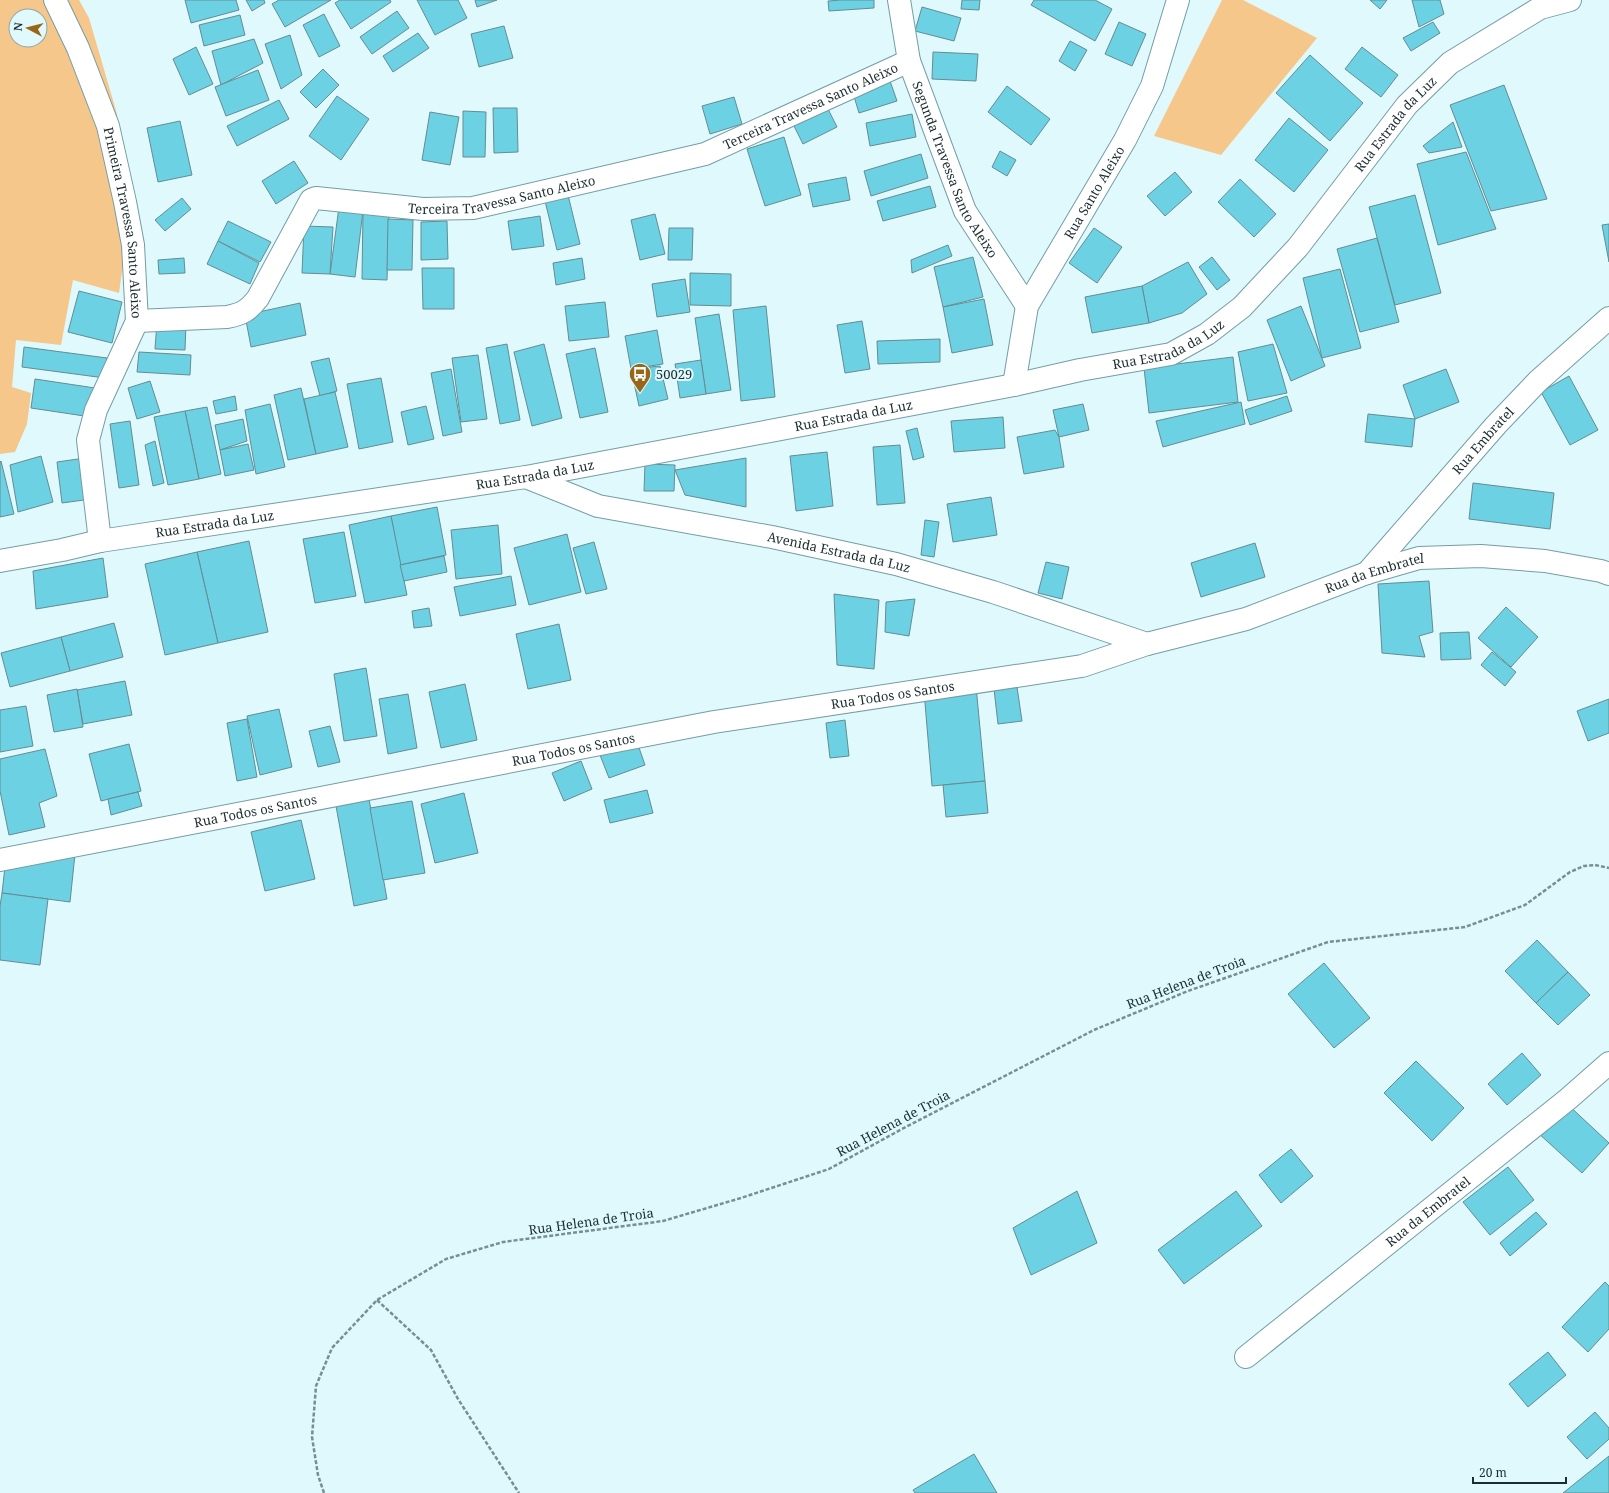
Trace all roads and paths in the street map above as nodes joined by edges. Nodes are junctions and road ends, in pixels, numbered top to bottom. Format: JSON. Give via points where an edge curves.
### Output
{"nodes":[{"id":1,"x":55,"y":0,"type":"edge"},
{"id":2,"x":899,"y":0,"type":"edge"},
{"id":3,"x":1178,"y":0,"type":"edge"},
{"id":4,"x":1570,"y":0,"type":"edge"},
{"id":5,"x":909,"y":61,"type":"junction"},
{"id":6,"x":1027,"y":306,"type":"junction"},
{"id":7,"x":1609,"y":318,"type":"edge"},
{"id":8,"x":137,"y":321,"type":"junction"},
{"id":9,"x":1014,"y":385,"type":"junction"},
{"id":10,"x":526,"y":477,"type":"junction"},
{"id":11,"x":100,"y":541,"type":"junction"},
{"id":12,"x":0,"y":560,"type":"edge"},
{"id":13,"x":1606,"y":571,"type":"edge"},
{"id":14,"x":1367,"y":573,"type":"junction"},
{"id":15,"x":1147,"y":644,"type":"junction"},
{"id":16,"x":0,"y":860,"type":"edge"},
{"id":17,"x":1609,"y":868,"type":"edge"},
{"id":18,"x":1609,"y":1063,"type":"edge"},
{"id":19,"x":377,"y":1300,"type":"junction"},
{"id":20,"x":1246,"y":1357,"type":"dead end"},
{"id":21,"x":324,"y":1493,"type":"edge"},
{"id":22,"x":519,"y":1493,"type":"edge"}],
"edges":[{"from":1,"to":8,"type":"street","name":"Primeira Travessa Santo Aleixo","via":[[78,48],[108,126],[133,245]]},
{"from":2,"to":5,"type":"street","name":"Segunda Travessa Santo Aleixo"},
{"from":3,"to":6,"type":"street","name":"Rua Santo Aleixo","via":[[1152,86],[1125,140]]},
{"from":4,"to":9,"type":"street","name":"Rua Estrada da Luz","via":[[1540,8],[1450,63],[1407,105],[1298,248],[1242,306],[1207,334],[1171,354]]},
{"from":5,"to":6,"type":"street","name":"Segunda Travessa Santo Aleixo","via":[[965,211]]},
{"from":5,"to":8,"type":"street","name":"Terceira Travessa Santo Aleixo","via":[[705,154],[473,208],[423,209],[316,198],[310,200],[252,307],[241,314],[227,317]]},
{"from":6,"to":9,"type":"street","name":"Rua Santo Aleixo"},
{"from":7,"to":14,"type":"street","name":"Rua Embratel","via":[[1538,381],[1496,425]]},
{"from":8,"to":11,"type":"street","name":"Primeira Travessa Santo Aleixo","via":[[96,410],[89,433]]},
{"from":9,"to":10,"type":"street","name":"Rua Estrada da Luz"},
{"from":10,"to":11,"type":"street","name":"Rua Estrada da Luz"},
{"from":10,"to":15,"type":"street","name":"Avenida Estrada da Luz","via":[[598,506],[772,537],[896,564],[993,592]]},
{"from":11,"to":12,"type":"street","name":"Rua Estrada da Luz"},
{"from":13,"to":14,"type":"street","name":"Rua da Embratel","via":[[1545,561],[1481,556],[1419,558]]},
{"from":14,"to":15,"type":"street","name":"Rua da Embratel","via":[[1246,619]]},
{"from":15,"to":16,"type":"street","name":"Rua Todos os Santos","via":[[1082,666],[714,722]]},
{"from":17,"to":19,"type":"path","name":"Rua Helena de Troia","via":[[1584,866],[1570,872],[1525,905],[1465,927],[1328,942],[1188,991],[1094,1030],[902,1128],[829,1169],[664,1221],[503,1242],[446,1259]]},
{"from":18,"to":20,"type":"street","name":"Rua da Embratel","via":[[1568,1099]]},
{"from":19,"to":21,"type":"path","name":"Rua Helena de Troia","via":[[332,1348],[316,1386],[312,1437],[318,1475]]},
{"from":19,"to":22,"type":"path","via":[[431,1350],[458,1399]]}]}
